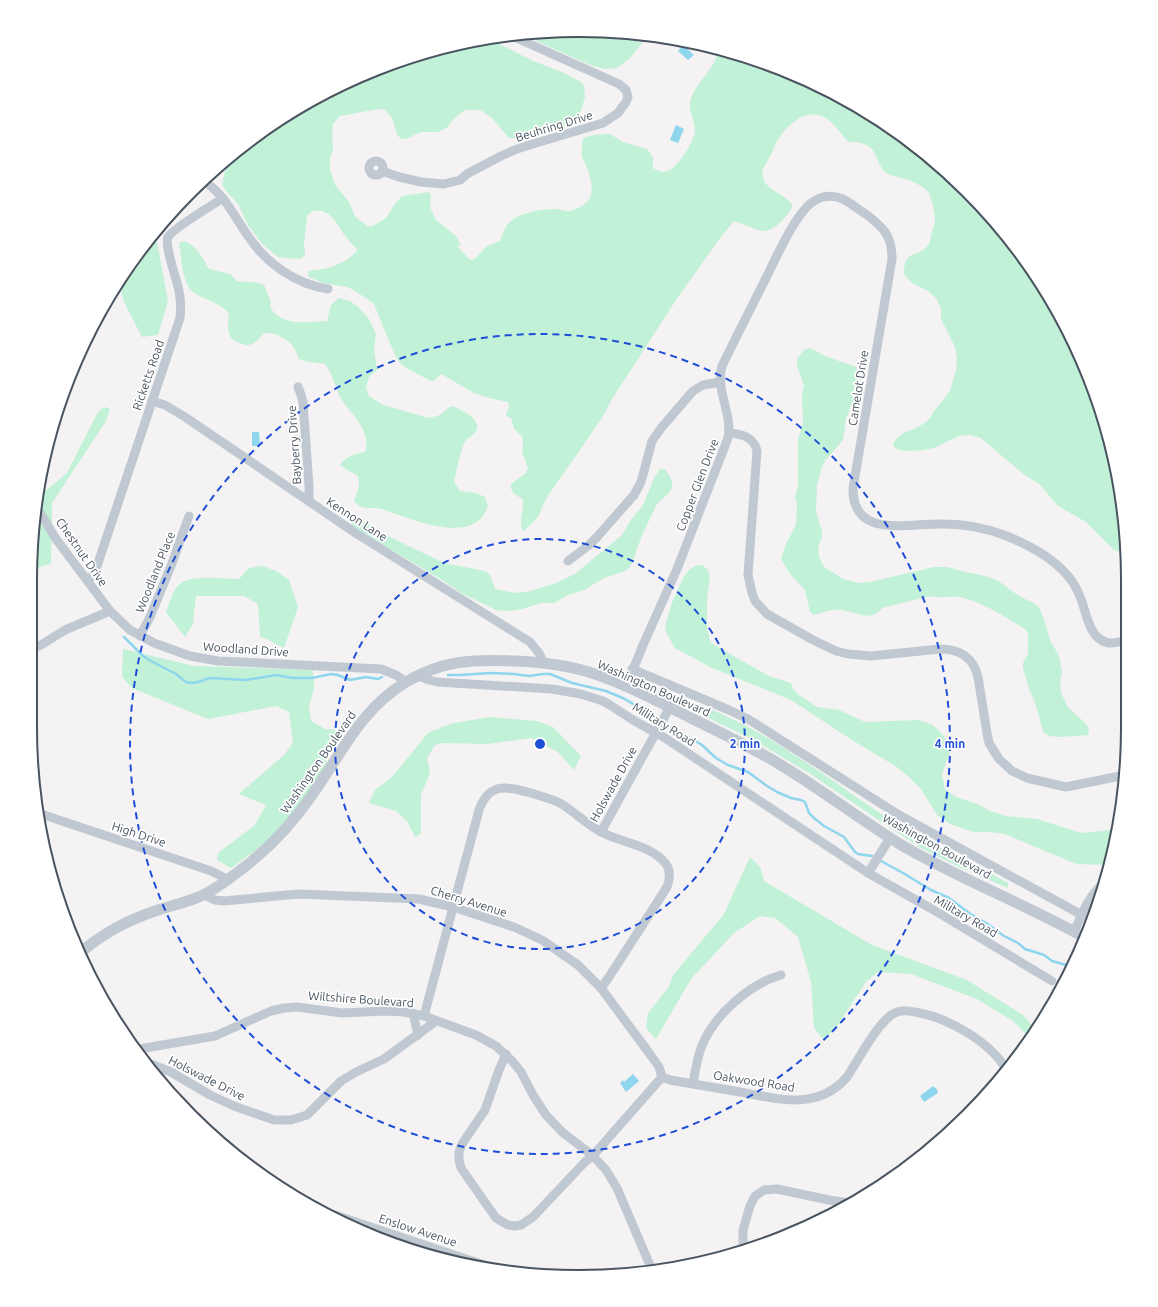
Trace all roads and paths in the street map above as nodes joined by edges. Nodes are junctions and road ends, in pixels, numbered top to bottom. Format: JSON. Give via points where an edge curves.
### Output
{"nodes":[{"id":1,"x":522,"y":40,"type":"edge"},
{"id":2,"x":382,"y":171,"type":"dead end"},
{"id":3,"x":209,"y":184,"type":"edge"},
{"id":4,"x":223,"y":198,"type":"junction"},
{"id":5,"x":328,"y":289,"type":"dead end"},
{"id":6,"x":720,"y":382,"type":"junction"},
{"id":7,"x":298,"y":388,"type":"dead end"},
{"id":8,"x":152,"y":401,"type":"junction"},
{"id":9,"x":729,"y":433,"type":"junction"},
{"id":10,"x":309,"y":501,"type":"junction"},
{"id":11,"x":41,"y":515,"type":"edge"},
{"id":12,"x":189,"y":516,"type":"dead end"},
{"id":13,"x":568,"y":561,"type":"dead end"},
{"id":14,"x":88,"y":582,"type":"junction"},
{"id":15,"x":110,"y":612,"type":"junction"},
{"id":16,"x":140,"y":636,"type":"junction"},
{"id":17,"x":1121,"y":641,"type":"edge"},
{"id":18,"x":37,"y":647,"type":"edge"},
{"id":19,"x":544,"y":663,"type":"junction"},
{"id":20,"x":632,"y":669,"type":"junction"},
{"id":21,"x":418,"y":676,"type":"junction"},
{"id":22,"x":406,"y":682,"type":"junction"},
{"id":23,"x":626,"y":687,"type":"junction"},
{"id":24,"x":670,"y":707,"type":"junction"},
{"id":25,"x":656,"y":733,"type":"junction"},
{"id":26,"x":1119,"y":775,"type":"edge"},
{"id":27,"x":44,"y":815,"type":"edge"},
{"id":28,"x":601,"y":832,"type":"junction"},
{"id":29,"x":890,"y":838,"type":"junction"},
{"id":30,"x":868,"y":873,"type":"junction"},
{"id":31,"x":227,"y":880,"type":"junction"},
{"id":32,"x":1096,"y":890,"type":"edge"},
{"id":33,"x":204,"y":895,"type":"junction"},
{"id":34,"x":453,"y":907,"type":"junction"},
{"id":35,"x":1082,"y":915,"type":"junction"},
{"id":36,"x":1074,"y":932,"type":"junction"},
{"id":37,"x":1080,"y":935,"type":"edge"},
{"id":38,"x":85,"y":950,"type":"edge"},
{"id":39,"x":781,"y":975,"type":"dead end"},
{"id":40,"x":1052,"y":981,"type":"dead end"},
{"id":41,"x":601,"y":988,"type":"junction"},
{"id":42,"x":413,"y":1013,"type":"junction"},
{"id":43,"x":424,"y":1016,"type":"junction"},
{"id":44,"x":436,"y":1021,"type":"junction"},
{"id":45,"x":418,"y":1035,"type":"junction"},
{"id":46,"x":142,"y":1048,"type":"edge"},
{"id":47,"x":506,"y":1054,"type":"junction"},
{"id":48,"x":1003,"y":1065,"type":"edge"},
{"id":49,"x":156,"y":1066,"type":"edge"},
{"id":50,"x":662,"y":1077,"type":"junction"},
{"id":51,"x":693,"y":1084,"type":"junction"},
{"id":52,"x":592,"y":1156,"type":"junction"},
{"id":53,"x":842,"y":1201,"type":"edge"},
{"id":54,"x":365,"y":1226,"type":"edge"},
{"id":55,"x":743,"y":1244,"type":"edge"},
{"id":56,"x":458,"y":1256,"type":"edge"},
{"id":57,"x":650,"y":1265,"type":"edge"}],
"edges":[{"from":1,"to":2,"type":"street","name":"Beuhring Drive","via":[[619,84],[626,90],[626,102],[618,113],[603,123],[526,146],[501,156],[453,182],[444,184],[406,179]]},
{"from":3,"to":4,"type":"street"},
{"from":4,"to":5,"type":"street","via":[[267,260],[303,282]]},
{"from":4,"to":8,"type":"street","name":"Ricketts Road","via":[[168,237],[168,252],[181,297],[180,318]]},
{"from":6,"to":9,"type":"street","name":"Copper Glen Drive"},
{"from":6,"to":13,"type":"street","via":[[703,385],[693,391],[662,427],[652,441],[641,482],[634,495],[597,537]]},
{"from":6,"to":17,"type":"street","name":"Camelot Drive","via":[[722,366],[801,214],[814,200],[822,197],[837,197],[849,203],[884,229],[892,253],[853,488],[858,511],[869,521],[882,525],[935,523],[967,526],[990,531],[1026,545],[1058,567],[1072,582],[1082,600],[1090,626],[1097,636],[1104,642]]},
{"from":7,"to":10,"type":"street","name":"Bayberry Drive","via":[[304,410]]},
{"from":8,"to":10,"type":"street","name":"Kennon Lane","via":[[165,405],[185,417]]},
{"from":8,"to":14,"type":"street","name":"Ricketts Road","via":[[96,569]]},
{"from":9,"to":20,"type":"street","name":"Copper Glen Drive","via":[[677,569]]},
{"from":9,"to":26,"type":"street","via":[[748,437],[756,446],[748,575],[752,593],[767,614],[824,646],[848,654],[871,656],[940,649],[959,652],[976,670],[989,743],[999,759],[1012,771],[1027,778],[1066,787]]},
{"from":10,"to":19,"type":"street","name":"Kennon Lane","via":[[356,534],[530,642],[540,653]]},
{"from":11,"to":14,"type":"street","name":"Chestnut Drive"},
{"from":12,"to":16,"type":"street","name":"Woodland Place","via":[[150,617]]},
{"from":14,"to":15,"type":"street","name":"Chestnut Drive"},
{"from":15,"to":16,"type":"street","name":"Woodland Drive"},
{"from":15,"to":18,"type":"street","via":[[65,630]]},
{"from":16,"to":22,"type":"street","name":"Woodland Drive","via":[[168,649],[201,659],[381,669]]},
{"from":19,"to":21,"type":"street","name":"Washington Boulevard","via":[[467,661]]},
{"from":19,"to":23,"type":"street","name":"Washington Boulevard","via":[[578,668]]},
{"from":20,"to":23,"type":"street","name":"Copper Glen Drive"},
{"from":20,"to":35,"type":"street","name":"Washington Boulevard","via":[[748,719],[900,815]]},
{"from":21,"to":22,"type":"street","name":"Washington Boulevard"},
{"from":21,"to":25,"type":"street","name":"Military Road","via":[[437,682],[538,688],[581,694],[603,701]]},
{"from":22,"to":31,"type":"street","name":"Washington Boulevard","via":[[381,700],[359,724],[309,799],[281,834]]},
{"from":23,"to":24,"type":"street","name":"Washington Boulevard"},
{"from":24,"to":25,"type":"street","name":"Holswade Drive"},
{"from":24,"to":29,"type":"street","name":"Washington Boulevard","via":[[768,757]]},
{"from":25,"to":28,"type":"street","name":"Holswade Drive"},
{"from":25,"to":30,"type":"street","name":"Military Road"},
{"from":27,"to":31,"type":"street","name":"High Drive","via":[[211,871]]},
{"from":28,"to":34,"type":"street","name":"Holswade Drive","via":[[569,809],[548,798],[512,788],[495,789],[485,797],[479,810]]},
{"from":28,"to":41,"type":"street","via":[[652,853],[666,864],[670,881]]},
{"from":29,"to":30,"type":"street"},
{"from":29,"to":36,"type":"street","name":"Washington Boulevard"},
{"from":30,"to":40,"type":"street","name":"Military Road"},
{"from":31,"to":33,"type":"street","name":"Washington Boulevard"},
{"from":32,"to":35,"type":"street"},
{"from":33,"to":34,"type":"street","name":"Cherry Avenue","via":[[224,901],[287,895],[406,898]]},
{"from":33,"to":38,"type":"street","name":"Washington Boulevard","via":[[134,919]]},
{"from":34,"to":41,"type":"street","name":"Cherry Avenue","via":[[514,927],[542,940],[578,965]]},
{"from":34,"to":43,"type":"street","name":"Holswade Drive"},
{"from":35,"to":36,"type":"street"},
{"from":36,"to":37,"type":"street","name":"Washington Boulevard"},
{"from":39,"to":51,"type":"street","via":[[747,993],[716,1022],[700,1049]]},
{"from":41,"to":50,"type":"street","name":"Cherry Avenue","via":[[659,1067]]},
{"from":42,"to":43,"type":"street","name":"Wiltshire Boulevard"},
{"from":42,"to":45,"type":"street"},
{"from":42,"to":46,"type":"street","name":"Wiltshire Boulevard","via":[[342,1013],[297,1007],[284,1008],[258,1016],[215,1036]]},
{"from":43,"to":44,"type":"street","name":"Wiltshire Boulevard"},
{"from":44,"to":45,"type":"street","name":"Holswade Drive"},
{"from":44,"to":47,"type":"street","name":"Wiltshire Boulevard","via":[[487,1040]]},
{"from":45,"to":49,"type":"street","name":"Holswade Drive","via":[[384,1060],[344,1078],[307,1115],[291,1120],[274,1120],[234,1106]]},
{"from":47,"to":52,"type":"street","name":"Wiltshire Boulevard","via":[[521,1072],[532,1095],[546,1115],[562,1132]]},
{"from":47,"to":52,"type":"street","via":[[485,1110],[459,1152],[461,1168],[496,1218],[515,1226],[527,1222]]},
{"from":48,"to":51,"type":"street","name":"Oakwood Road","via":[[977,1039],[954,1025],[924,1014],[901,1011],[894,1013],[882,1024],[841,1084],[818,1097],[789,1100]]},
{"from":50,"to":51,"type":"street","name":"Oakwood Road"},
{"from":50,"to":52,"type":"street"},
{"from":52,"to":57,"type":"street","name":"Wiltshire Boulevard","via":[[606,1170],[617,1188]]},
{"from":53,"to":55,"type":"street","via":[[778,1189],[764,1190],[756,1196],[750,1206],[743,1230]]},
{"from":54,"to":56,"type":"street","name":"Enslow Avenue"}]}
